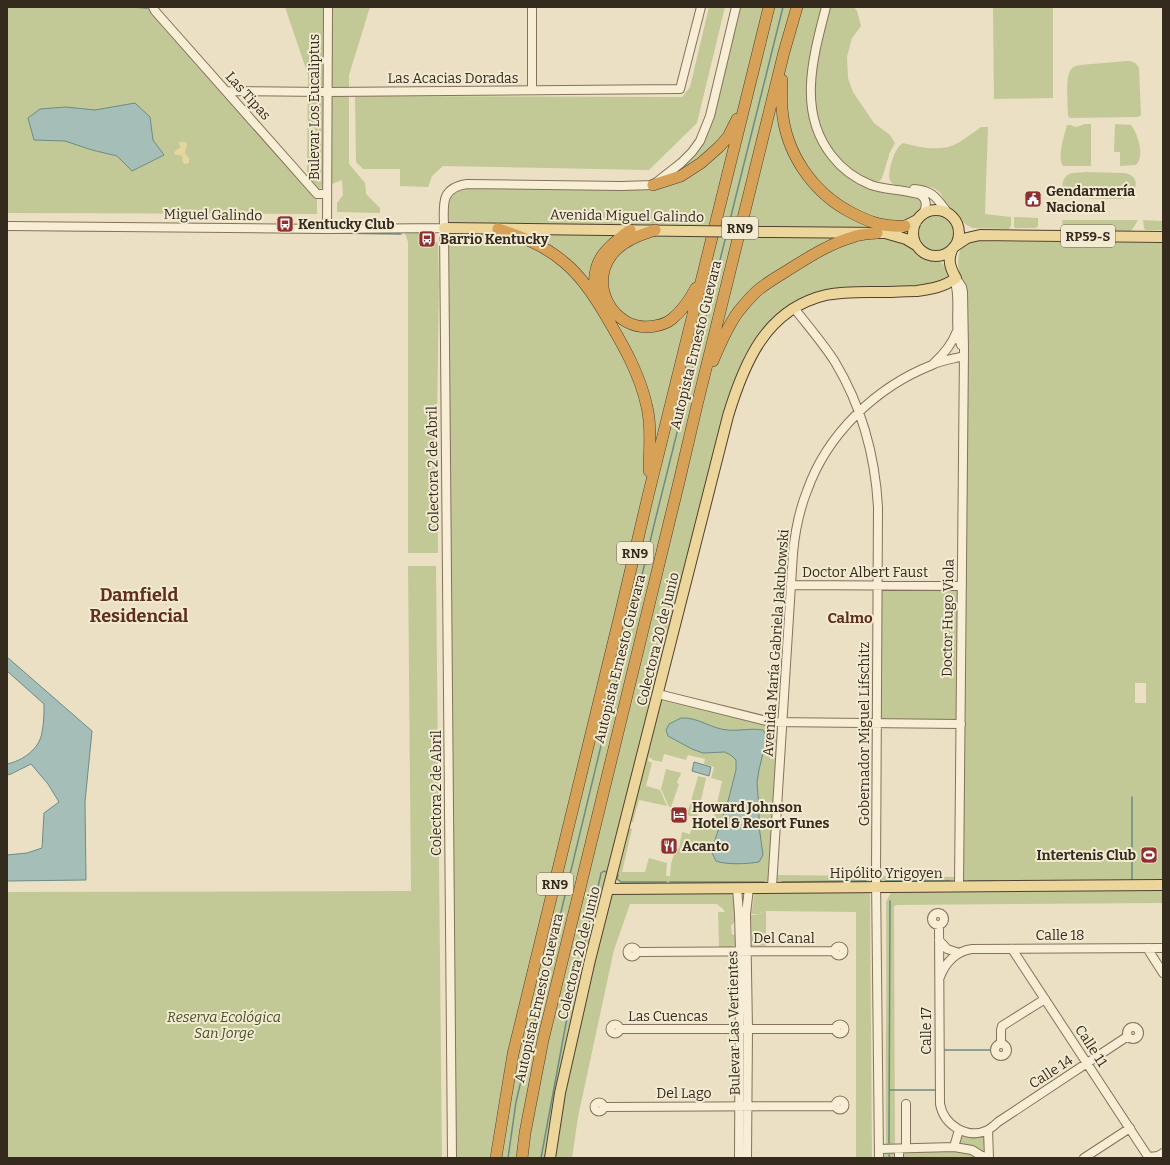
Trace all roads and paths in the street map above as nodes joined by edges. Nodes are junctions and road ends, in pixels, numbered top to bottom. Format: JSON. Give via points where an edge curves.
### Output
{"nodes":[{"id":1,"x":153,"y":7,"type":"edge"},
{"id":2,"x":328,"y":7,"type":"edge"},
{"id":3,"x":532,"y":7,"type":"edge"},
{"id":4,"x":700,"y":7,"type":"edge"},
{"id":5,"x":736,"y":7,"type":"edge"},
{"id":6,"x":769,"y":7,"type":"edge"},
{"id":7,"x":797,"y":7,"type":"edge"},
{"id":8,"x":826,"y":7,"type":"edge"},
{"id":9,"x":784,"y":52,"type":"junction"},
{"id":10,"x":532,"y":90,"type":"junction"},
{"id":11,"x":226,"y":91,"type":"junction"},
{"id":12,"x":327,"y":92,"type":"junction"},
{"id":13,"x":747,"y":96,"type":"junction"},
{"id":14,"x":652,"y":185,"type":"junction"},
{"id":15,"x":903,"y":191,"type":"junction"},
{"id":16,"x":327,"y":194,"type":"junction"},
{"id":17,"x":948,"y":213,"type":"junction"},
{"id":18,"x":920,"y":218,"type":"junction"},
{"id":19,"x":7,"y":226,"type":"edge"},
{"id":20,"x":905,"y":226,"type":"junction"},
{"id":21,"x":444,"y":228,"type":"junction"},
{"id":22,"x":958,"y":228,"type":"junction"},
{"id":23,"x":327,"y":229,"type":"junction"},
{"id":24,"x":498,"y":229,"type":"junction"},
{"id":25,"x":630,"y":230,"type":"junction"},
{"id":26,"x":655,"y":230,"type":"junction"},
{"id":27,"x":880,"y":233,"type":"junction"},
{"id":28,"x":980,"y":235,"type":"junction"},
{"id":29,"x":1163,"y":237,"type":"edge"},
{"id":30,"x":916,"y":245,"type":"junction"},
{"id":31,"x":954,"y":247,"type":"junction"},
{"id":32,"x":931,"y":256,"type":"junction"},
{"id":33,"x":703,"y":273,"type":"junction"},
{"id":34,"x":955,"y":279,"type":"junction"},
{"id":35,"x":600,"y":307,"type":"junction"},
{"id":36,"x":794,"y":308,"type":"junction"},
{"id":37,"x":957,"y":330,"type":"junction"},
{"id":38,"x":964,"y":352,"type":"junction"},
{"id":39,"x":941,"y":357,"type":"junction"},
{"id":40,"x":933,"y":364,"type":"junction"},
{"id":41,"x":697,"y":405,"type":"junction"},
{"id":42,"x":859,"y":412,"type":"junction"},
{"id":43,"x":648,"y":496,"type":"junction"},
{"id":44,"x":791,"y":585,"type":"junction"},
{"id":45,"x":878,"y":585,"type":"junction"},
{"id":46,"x":962,"y":586,"type":"junction"},
{"id":47,"x":658,"y":694,"type":"junction"},
{"id":48,"x":782,"y":722,"type":"junction"},
{"id":49,"x":877,"y":723,"type":"junction"},
{"id":50,"x":961,"y":724,"type":"junction"},
{"id":51,"x":1163,"y":885,"type":"edge"},
{"id":52,"x":959,"y":886,"type":"junction"},
{"id":53,"x":772,"y":887,"type":"junction"},
{"id":54,"x":876,"y":887,"type":"junction"},
{"id":55,"x":609,"y":888,"type":"junction"},
{"id":56,"x":737,"y":888,"type":"junction"},
{"id":57,"x":749,"y":888,"type":"junction"},
{"id":58,"x":939,"y":925,"type":"dead end"},
{"id":59,"x":939,"y":940,"type":"junction"},
{"id":60,"x":1147,"y":948,"type":"junction"},
{"id":61,"x":1163,"y":948,"type":"edge"},
{"id":62,"x":1012,"y":949,"type":"junction"},
{"id":63,"x":743,"y":951,"type":"junction"},
{"id":64,"x":835,"y":951,"type":"dead end"},
{"id":65,"x":637,"y":952,"type":"dead end"},
{"id":66,"x":959,"y":953,"type":"junction"},
{"id":67,"x":1163,"y":973,"type":"edge"},
{"id":68,"x":939,"y":980,"type":"junction"},
{"id":69,"x":1045,"y":999,"type":"junction"},
{"id":70,"x":620,"y":1029,"type":"dead end"},
{"id":71,"x":744,"y":1029,"type":"junction"},
{"id":72,"x":836,"y":1029,"type":"dead end"},
{"id":73,"x":1128,"y":1036,"type":"dead end"},
{"id":74,"x":1001,"y":1044,"type":"dead end"},
{"id":75,"x":1087,"y":1063,"type":"junction"},
{"id":76,"x":906,"y":1104,"type":"dead end"},
{"id":77,"x":744,"y":1106,"type":"junction"},
{"id":78,"x":836,"y":1106,"type":"dead end"},
{"id":79,"x":604,"y":1107,"type":"dead end"},
{"id":80,"x":1130,"y":1128,"type":"junction"},
{"id":81,"x":959,"y":1130,"type":"junction"},
{"id":82,"x":988,"y":1130,"type":"junction"},
{"id":83,"x":954,"y":1147,"type":"junction"},
{"id":84,"x":902,"y":1148,"type":"junction"},
{"id":85,"x":879,"y":1149,"type":"junction"},
{"id":86,"x":1163,"y":1156,"type":"edge"},
{"id":87,"x":452,"y":1158,"type":"edge"},
{"id":88,"x":496,"y":1158,"type":"edge"},
{"id":89,"x":522,"y":1158,"type":"edge"},
{"id":90,"x":550,"y":1158,"type":"edge"},
{"id":91,"x":739,"y":1158,"type":"edge"},
{"id":92,"x":747,"y":1158,"type":"edge"},
{"id":93,"x":879,"y":1158,"type":"edge"},
{"id":94,"x":899,"y":1158,"type":"edge"},
{"id":95,"x":988,"y":1158,"type":"edge"},
{"id":96,"x":1084,"y":1158,"type":"edge"},
{"id":97,"x":1149,"y":1158,"type":"edge"}],
"edges":[{"from":1,"to":11,"type":"street","name":"Las Tipas"},
{"from":2,"to":12,"type":"street","name":"Bulevar Los Eucaliptus"},
{"from":3,"to":10,"type":"street"},
{"from":4,"to":10,"type":"street","name":"Las Acacias Doradas","via":[[680,89]]},
{"from":5,"to":14,"type":"street","via":[[710,116],[700,141],[681,163]]},
{"from":6,"to":13,"type":"highway","name":"Autopista Ernesto Guevara","number":"RN9"},
{"from":7,"to":9,"type":"highway","name":"Autopista Ernesto Guevara","number":"RN9"},
{"from":8,"to":15,"type":"street","via":[[810,87],[811,106],[820,138],[837,163],[848,172],[871,185]]},
{"from":9,"to":20,"type":"highway","via":[[781,95],[784,122],[787,137],[803,170],[825,195],[848,211],[880,225]]},
{"from":9,"to":41,"type":"highway","name":"Autopista Ernesto Guevara","number":"RN9"},
{"from":10,"to":12,"type":"street","name":"Las Acacias Doradas"},
{"from":11,"to":12,"type":"street","name":"Las Acacias Doradas"},
{"from":11,"to":16,"type":"street","name":"Las Tipas","via":[[317,194]]},
{"from":12,"to":16,"type":"street","name":"Bulevar Los Eucaliptus"},
{"from":13,"to":14,"type":"highway","via":[[728,137],[719,147],[686,173]]},
{"from":13,"to":33,"type":"highway","name":"Autopista Ernesto Guevara","number":"RN9"},
{"from":14,"to":21,"type":"street","name":"Colectora 2 de Abril","via":[[460,185],[453,188],[445,197]]},
{"from":15,"to":17,"type":"street","via":[[926,191],[934,195]]},
{"from":15,"to":18,"type":"street","via":[[924,197],[926,207]]},
{"from":16,"to":23,"type":"street","name":"Bulevar Los Eucaliptus"},
{"from":17,"to":18,"type":"main road","via":[[932,211]]},
{"from":17,"to":22,"type":"main road"},
{"from":18,"to":20,"type":"main road","name":"Avenida Miguel Galindo"},
{"from":18,"to":30,"type":"main road","via":[[913,232]]},
{"from":19,"to":23,"type":"street","name":"Miguel Galindo"},
{"from":20,"to":27,"type":"main road","name":"Avenida Miguel Galindo"},
{"from":21,"to":23,"type":"street","name":"Miguel Galindo"},
{"from":21,"to":24,"type":"main road","name":"Avenida Miguel Galindo"},
{"from":21,"to":87,"type":"street","name":"Colectora 2 de Abril"},
{"from":22,"to":28,"type":"main road","number":"RP59-S"},
{"from":22,"to":31,"type":"main road"},
{"from":24,"to":25,"type":"main road","name":"Avenida Miguel Galindo"},
{"from":24,"to":35,"type":"highway","via":[[525,238],[566,263],[582,280]]},
{"from":25,"to":26,"type":"main road","name":"Avenida Miguel Galindo"},
{"from":25,"to":35,"type":"highway","via":[[607,249],[596,267],[595,286]]},
{"from":26,"to":27,"type":"main road","name":"Avenida Miguel Galindo","bridge":true},
{"from":26,"to":33,"type":"highway","via":[[624,243],[609,258],[605,267],[602,277],[605,296],[614,312],[624,321],[636,326],[649,327],[662,325],[671,320],[692,295]]},
{"from":27,"to":30,"type":"main road","name":"Avenida Miguel Galindo","via":[[906,239]]},
{"from":27,"to":41,"type":"highway","via":[[854,236],[833,245],[756,292],[738,312],[724,337]]},
{"from":28,"to":29,"type":"main road","number":"RP59-S"},
{"from":28,"to":31,"type":"main road","number":"RP59-S","via":[[967,238]]},
{"from":30,"to":32,"type":"main road"},
{"from":31,"to":32,"type":"main road","via":[[943,255]]},
{"from":31,"to":34,"type":"main road","name":"Doctor Hugo Viola","via":[[950,266]]},
{"from":32,"to":34,"type":"main road","name":"Doctor Hugo Viola"},
{"from":33,"to":43,"type":"highway","name":"Autopista Ernesto Guevara","number":"RN9"},
{"from":34,"to":36,"type":"main road","name":"Colectora 20 de Junio","via":[[929,289],[826,295]]},
{"from":34,"to":37,"type":"street","name":"Doctor Hugo Viola"},
{"from":34,"to":38,"type":"street","name":"Doctor Hugo Viola","via":[[963,292]]},
{"from":35,"to":43,"type":"highway","via":[[635,369],[648,408]]},
{"from":36,"to":42,"type":"street","name":"Gobernador Miguel Lifschitz","via":[[834,362]]},
{"from":36,"to":47,"type":"main road","name":"Colectora 20 de Junio","via":[[775,323],[759,342],[746,364],[736,390]]},
{"from":37,"to":38,"type":"street","name":"Doctor Hugo Viola"},
{"from":37,"to":39,"type":"street","name":"Avenida María Gabriela Jakubowski"},
{"from":38,"to":39,"type":"street"},
{"from":38,"to":40,"type":"street","name":"Avenida María Gabriela Jakubowski"},
{"from":38,"to":46,"type":"street","name":"Doctor Hugo Viola"},
{"from":39,"to":40,"type":"street","name":"Avenida María Gabriela Jakubowski"},
{"from":40,"to":42,"type":"street","name":"Avenida María Gabriela Jakubowski","via":[[894,384]]},
{"from":41,"to":89,"type":"highway","name":"Autopista Ernesto Guevara","number":"RN9","via":[[543,1040]]},
{"from":42,"to":44,"type":"street","name":"Avenida María Gabriela Jakubowski","via":[[823,456],[807,490],[795,534]]},
{"from":42,"to":45,"type":"street","name":"Gobernador Miguel Lifschitz","via":[[871,450],[877,490]]},
{"from":43,"to":88,"type":"highway","name":"Autopista Ernesto Guevara","number":"RN9","via":[[513,1054]]},
{"from":44,"to":45,"type":"street","name":"Doctor Albert Faust"},
{"from":44,"to":48,"type":"street","name":"Avenida María Gabriela Jakubowski"},
{"from":45,"to":46,"type":"street","name":"Doctor Albert Faust"},
{"from":45,"to":49,"type":"street","name":"Gobernador Miguel Lifschitz"},
{"from":46,"to":50,"type":"street","name":"Doctor Hugo Viola"},
{"from":47,"to":48,"type":"street","via":[[771,722]]},
{"from":47,"to":55,"type":"main road","name":"Colectora 20 de Junio"},
{"from":48,"to":49,"type":"street"},
{"from":48,"to":53,"type":"street","name":"Avenida María Gabriela Jakubowski"},
{"from":49,"to":50,"type":"street"},
{"from":49,"to":54,"type":"street","name":"Gobernador Miguel Lifschitz"},
{"from":50,"to":52,"type":"street","name":"Doctor Hugo Viola"},
{"from":51,"to":52,"type":"main road","name":"Hipólito Yrigoyen"},
{"from":52,"to":54,"type":"main road","name":"Hipólito Yrigoyen"},
{"from":53,"to":54,"type":"main road","name":"Hipólito Yrigoyen"},
{"from":53,"to":57,"type":"main road","name":"Hipólito Yrigoyen"},
{"from":54,"to":85,"type":"street","name":"Gobernador Miguel Lifschitz"},
{"from":55,"to":56,"type":"main road","name":"Hipólito Yrigoyen"},
{"from":55,"to":90,"type":"main road","name":"Colectora 20 de Junio","via":[[560,1093]]},
{"from":56,"to":57,"type":"main road","name":"Hipólito Yrigoyen"},
{"from":56,"to":63,"type":"street","name":"Bulevar Las Vertientes"},
{"from":57,"to":63,"type":"street","name":"Bulevar Las Vertientes"},
{"from":58,"to":59,"type":"street","name":"Calle 17"},
{"from":59,"to":66,"type":"street","via":[[947,949]]},
{"from":59,"to":68,"type":"street","name":"Calle 17"},
{"from":60,"to":61,"type":"street","name":"Calle 18"},
{"from":60,"to":62,"type":"street","name":"Calle 18"},
{"from":60,"to":67,"type":"street"},
{"from":62,"to":66,"type":"street","name":"Calle 18","via":[[972,949]]},
{"from":62,"to":69,"type":"street","name":"Calle 11"},
{"from":63,"to":64,"type":"street","name":"Del Canal"},
{"from":63,"to":65,"type":"street","name":"Del Canal"},
{"from":63,"to":71,"type":"street","name":"Bulevar Las Vertientes"},
{"from":66,"to":68,"type":"street","via":[[946,964]]},
{"from":68,"to":81,"type":"street","name":"Calle 17","via":[[940,1104],[946,1119]]},
{"from":69,"to":74,"type":"street","via":[[1002,1026]]},
{"from":69,"to":75,"type":"street","name":"Calle 11"},
{"from":70,"to":71,"type":"street","name":"Las Cuencas"},
{"from":71,"to":72,"type":"street","name":"Las Cuencas"},
{"from":71,"to":77,"type":"street","name":"Bulevar Las Vertientes"},
{"from":73,"to":75,"type":"street","name":"Calle 14"},
{"from":75,"to":80,"type":"street","name":"Calle 11"},
{"from":75,"to":82,"type":"street","name":"Calle 14"},
{"from":76,"to":84,"type":"street"},
{"from":77,"to":78,"type":"street","name":"Del Lago"},
{"from":77,"to":79,"type":"street","name":"Del Lago"},
{"from":77,"to":91,"type":"street","name":"Bulevar Las Vertientes"},
{"from":77,"to":92,"type":"street","name":"Bulevar Las Vertientes"},
{"from":80,"to":96,"type":"street"},
{"from":80,"to":97,"type":"street","name":"Calle 11"},
{"from":81,"to":82,"type":"street","via":[[972,1133]]},
{"from":81,"to":83,"type":"street"},
{"from":82,"to":95,"type":"street"},
{"from":83,"to":84,"type":"street"},
{"from":83,"to":95,"type":"street","via":[[972,1150]]},
{"from":84,"to":85,"type":"street"},
{"from":84,"to":94,"type":"street"},
{"from":85,"to":93,"type":"street","name":"Gobernador Miguel Lifschitz"},
{"from":86,"to":97,"type":"street","name":"Calle 11"}]}
